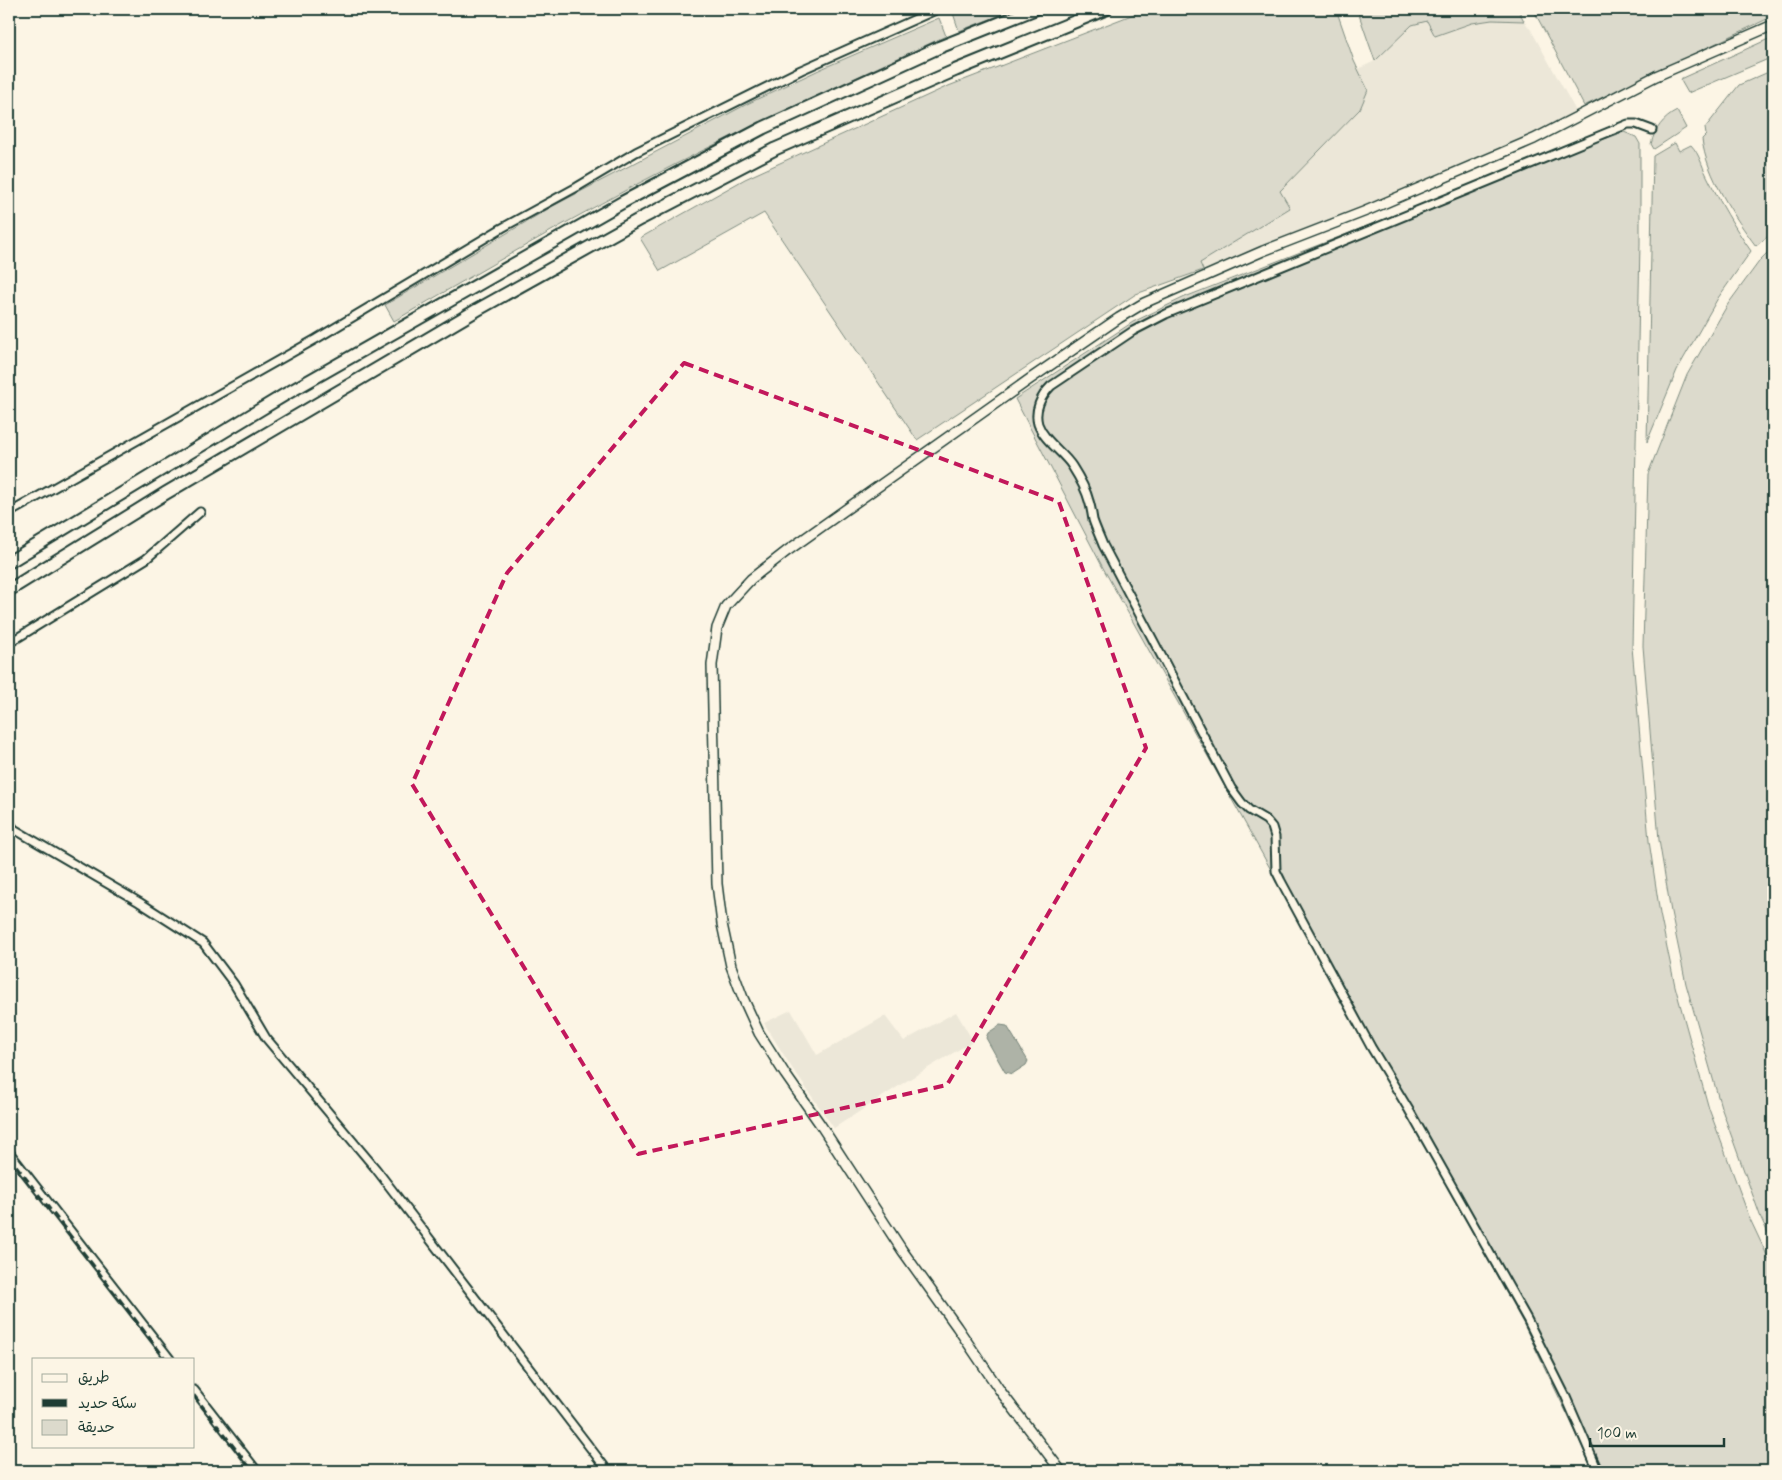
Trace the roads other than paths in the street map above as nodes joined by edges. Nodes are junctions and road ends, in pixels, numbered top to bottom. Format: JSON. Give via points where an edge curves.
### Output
{"nodes":[{"id":1,"x":938,"y":9,"type":"edge"},
{"id":2,"x":1035,"y":9,"type":"edge"},
{"id":3,"x":1106,"y":9,"type":"edge"},
{"id":4,"x":1773,"y":25,"type":"edge"},
{"id":5,"x":1652,"y":130,"type":"dead end"},
{"id":6,"x":200,"y":512,"type":"dead end"},
{"id":7,"x":9,"y":513,"type":"edge"},
{"id":8,"x":9,"y":562,"type":"edge"},
{"id":9,"x":9,"y":590,"type":"edge"},
{"id":10,"x":9,"y":643,"type":"edge"},
{"id":11,"x":9,"y":822,"type":"edge"},
{"id":12,"x":9,"y":1152,"type":"edge"},
{"id":13,"x":169,"y":1358,"type":"edge"},
{"id":14,"x":195,"y":1391,"type":"edge"},
{"id":15,"x":257,"y":1471,"type":"edge"},
{"id":16,"x":608,"y":1471,"type":"edge"},
{"id":17,"x":1061,"y":1471,"type":"edge"},
{"id":18,"x":1598,"y":1471,"type":"edge"}],
"edges":[{"from":1,"to":7,"type":"street","via":[[801,70],[636,152]]},
{"from":2,"to":8,"type":"highway","via":[[940,47],[763,128],[623,202],[286,394]]},
{"from":3,"to":9,"type":"highway","via":[[775,149],[640,219],[166,493]]},
{"from":4,"to":17,"type":"street","via":[[1656,76],[1534,139],[1263,250],[1144,303],[787,550],[751,579],[726,606],[718,628],[712,665],[715,860],[722,924],[731,966],[743,998],[759,1033],[902,1250],[1001,1392]]},
{"from":5,"to":18,"type":"street","via":[[1628,124],[1166,314],[1133,331],[1051,386],[1040,400],[1037,415],[1043,434],[1068,460],[1085,490],[1103,545],[1231,788],[1249,810],[1272,827],[1276,871],[1281,881],[1371,1047],[1527,1319],[1565,1394]]},
{"from":6,"to":10,"type":"street","via":[[146,559]]},
{"from":11,"to":16,"type":"street","via":[[14,829],[203,943],[234,984],[266,1038],[376,1169]]},
{"from":12,"to":13,"type":"street"},
{"from":14,"to":15,"type":"street"}]}
